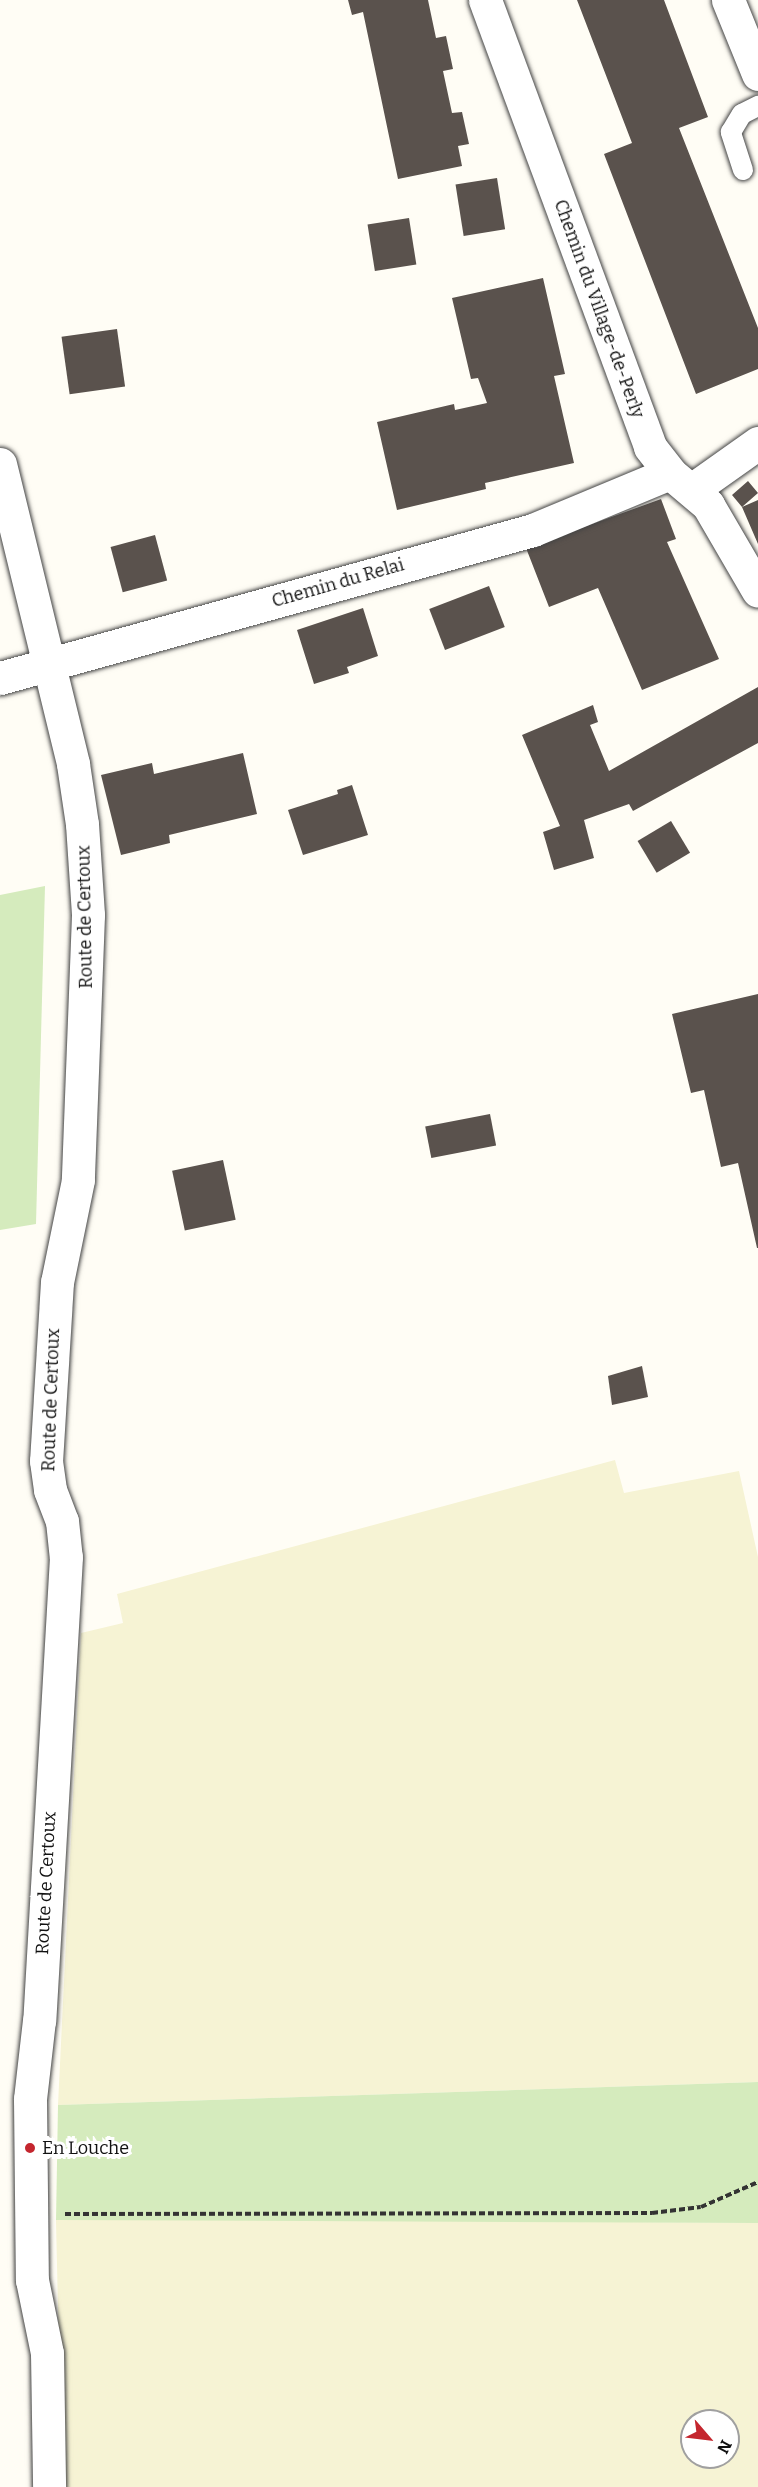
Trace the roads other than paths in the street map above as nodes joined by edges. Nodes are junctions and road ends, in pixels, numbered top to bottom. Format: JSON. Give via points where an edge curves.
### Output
{"nodes":[{"id":1,"x":486,"y":0,"type":"edge"},
{"id":2,"x":728,"y":0,"type":"edge"},
{"id":3,"x":758,"y":74,"type":"edge"},
{"id":4,"x":758,"y":106,"type":"edge"},
{"id":5,"x":743,"y":170,"type":"dead end"},
{"id":6,"x":758,"y":443,"type":"edge"},
{"id":7,"x":0,"y":464,"type":"edge"},
{"id":8,"x":682,"y":481,"type":"junction"},
{"id":9,"x":758,"y":591,"type":"edge"},
{"id":10,"x":48,"y":665,"type":"junction"},
{"id":11,"x":0,"y":678,"type":"edge"},
{"id":12,"x":50,"y":2487,"type":"edge"}],
"edges":[{"from":1,"to":8,"type":"street","name":"Chemin du Village-de-Perly","via":[[650,447]]},
{"from":2,"to":3,"type":"street"},
{"from":4,"to":5,"type":"lane","via":[[742,114],[731,132]]},
{"from":6,"to":8,"type":"street","name":"Chemin du Relai"},
{"from":7,"to":10,"type":"street","name":"Route de Certoux"},
{"from":8,"to":9,"type":"street","name":"Chemin du Village-de-Perly","via":[[708,505]]},
{"from":8,"to":10,"type":"street","name":"Chemin du Relai","via":[[533,530]]},
{"from":10,"to":11,"type":"street","name":"Chemin du Relai"},
{"from":10,"to":12,"type":"street","name":"Route de Certoux","via":[[73,764],[82,824],[88,952],[78,1180],[57,1282],[46,1461],[50,1490],[62,1521],[66,1557],[39,2020],[30,2099],[33,2293],[47,2353]]}]}
